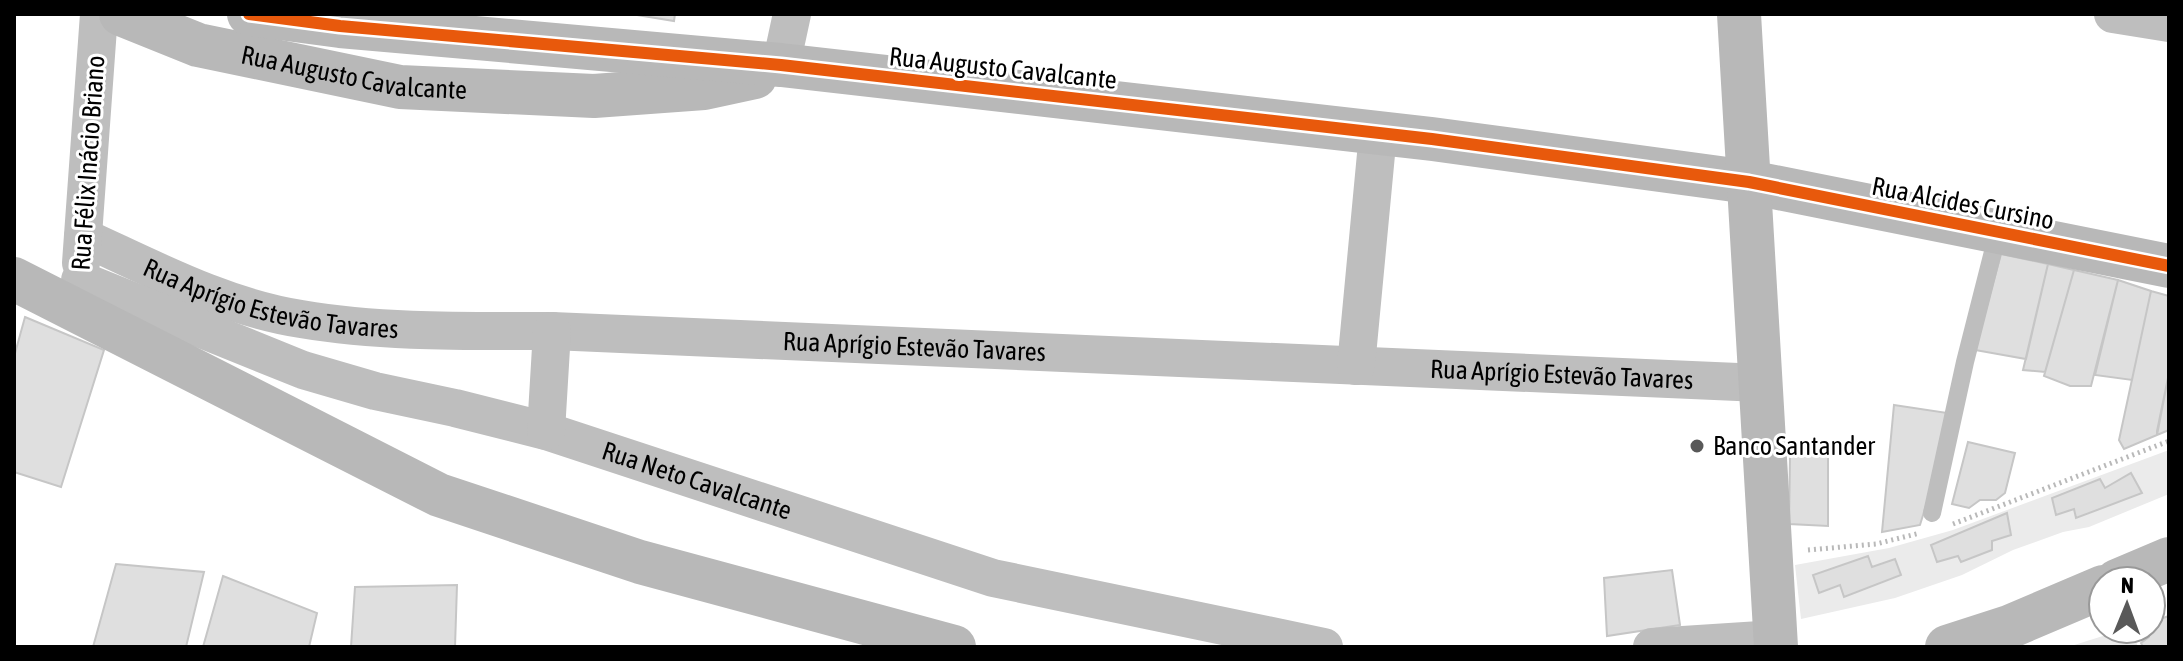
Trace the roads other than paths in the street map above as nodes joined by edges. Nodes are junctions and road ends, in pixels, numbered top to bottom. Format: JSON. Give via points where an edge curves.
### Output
{"nodes":[{"id":1,"x":99,"y":14,"type":"edge"},
{"id":2,"x":121,"y":14,"type":"edge"},
{"id":3,"x":249,"y":14,"type":"edge"},
{"id":4,"x":792,"y":14,"type":"edge"},
{"id":5,"x":1739,"y":14,"type":"edge"},
{"id":6,"x":2113,"y":14,"type":"edge"},
{"id":7,"x":341,"y":20,"type":"edge"},
{"id":8,"x":2169,"y":23,"type":"edge"},
{"id":9,"x":781,"y":65,"type":"junction"},
{"id":10,"x":1378,"y":133,"type":"junction"},
{"id":11,"x":1749,"y":182,"type":"junction"},
{"id":12,"x":1998,"y":232,"type":"junction"},
{"id":13,"x":83,"y":237,"type":"junction"},
{"id":14,"x":2169,"y":266,"type":"edge"},
{"id":15,"x":14,"y":279,"type":"edge"},
{"id":16,"x":79,"y":296,"type":"junction"},
{"id":17,"x":552,"y":331,"type":"junction"},
{"id":18,"x":1356,"y":366,"type":"junction"},
{"id":19,"x":1761,"y":383,"type":"junction"},
{"id":20,"x":546,"y":431,"type":"junction"},
{"id":21,"x":1936,"y":523,"type":"road end"},
{"id":22,"x":2087,"y":596,"type":"edge"},
{"id":23,"x":2012,"y":637,"type":"edge"},
{"id":24,"x":1776,"y":643,"type":"edge"},
{"id":25,"x":954,"y":647,"type":"edge"},
{"id":26,"x":1324,"y":647,"type":"edge"},
{"id":27,"x":1652,"y":647,"type":"edge"},
{"id":28,"x":1947,"y":647,"type":"edge"}],
"edges":[{"from":1,"to":13,"type":"street","name":"Rua Félix Inácio Briano"},
{"from":2,"to":9,"type":"street","name":"Rua Augusto Cavalcante","via":[[198,45],[400,87],[594,96],[730,84]]},
{"from":3,"to":7,"type":"street","name":"Rua Augusto Cavalcante"},
{"from":4,"to":9,"type":"street"},
{"from":5,"to":11,"type":"street"},
{"from":6,"to":8,"type":"street"},
{"from":7,"to":9,"type":"street","name":"Rua Augusto Cavalcante"},
{"from":9,"to":10,"type":"street","name":"Rua Augusto Cavalcante"},
{"from":10,"to":11,"type":"street","name":"Rua Augusto Cavalcante"},
{"from":10,"to":18,"type":"street"},
{"from":11,"to":12,"type":"street","name":"Rua Alcides Cursino"},
{"from":11,"to":19,"type":"street"},
{"from":12,"to":14,"type":"street","name":"Rua Alcides Cursino"},
{"from":12,"to":21,"type":"lane","via":[[1965,362]]},
{"from":13,"to":16,"type":"street","name":"Rua Félix Inácio Briano"},
{"from":13,"to":17,"type":"street","name":"Rua Aprígio Estevão Tavares","via":[[232,301],[300,319],[409,330]]},
{"from":15,"to":16,"type":"street","name":"Rua Neto Cavalcante"},
{"from":16,"to":20,"type":"street","name":"Rua Neto Cavalcante","via":[[375,391]]},
{"from":16,"to":25,"type":"street","name":"Rua Neto Cavalcante","via":[[439,495],[640,562]]},
{"from":17,"to":18,"type":"street","name":"Rua Aprígio Estevão Tavares"},
{"from":17,"to":20,"type":"street"},
{"from":18,"to":19,"type":"street","name":"Rua Aprígio Estevão Tavares"},
{"from":19,"to":24,"type":"street"},
{"from":20,"to":26,"type":"street","name":"Rua Neto Cavalcante","via":[[993,578]]},
{"from":22,"to":23,"type":"street"},
{"from":23,"to":28,"type":"street"},
{"from":24,"to":27,"type":"street"}]}
